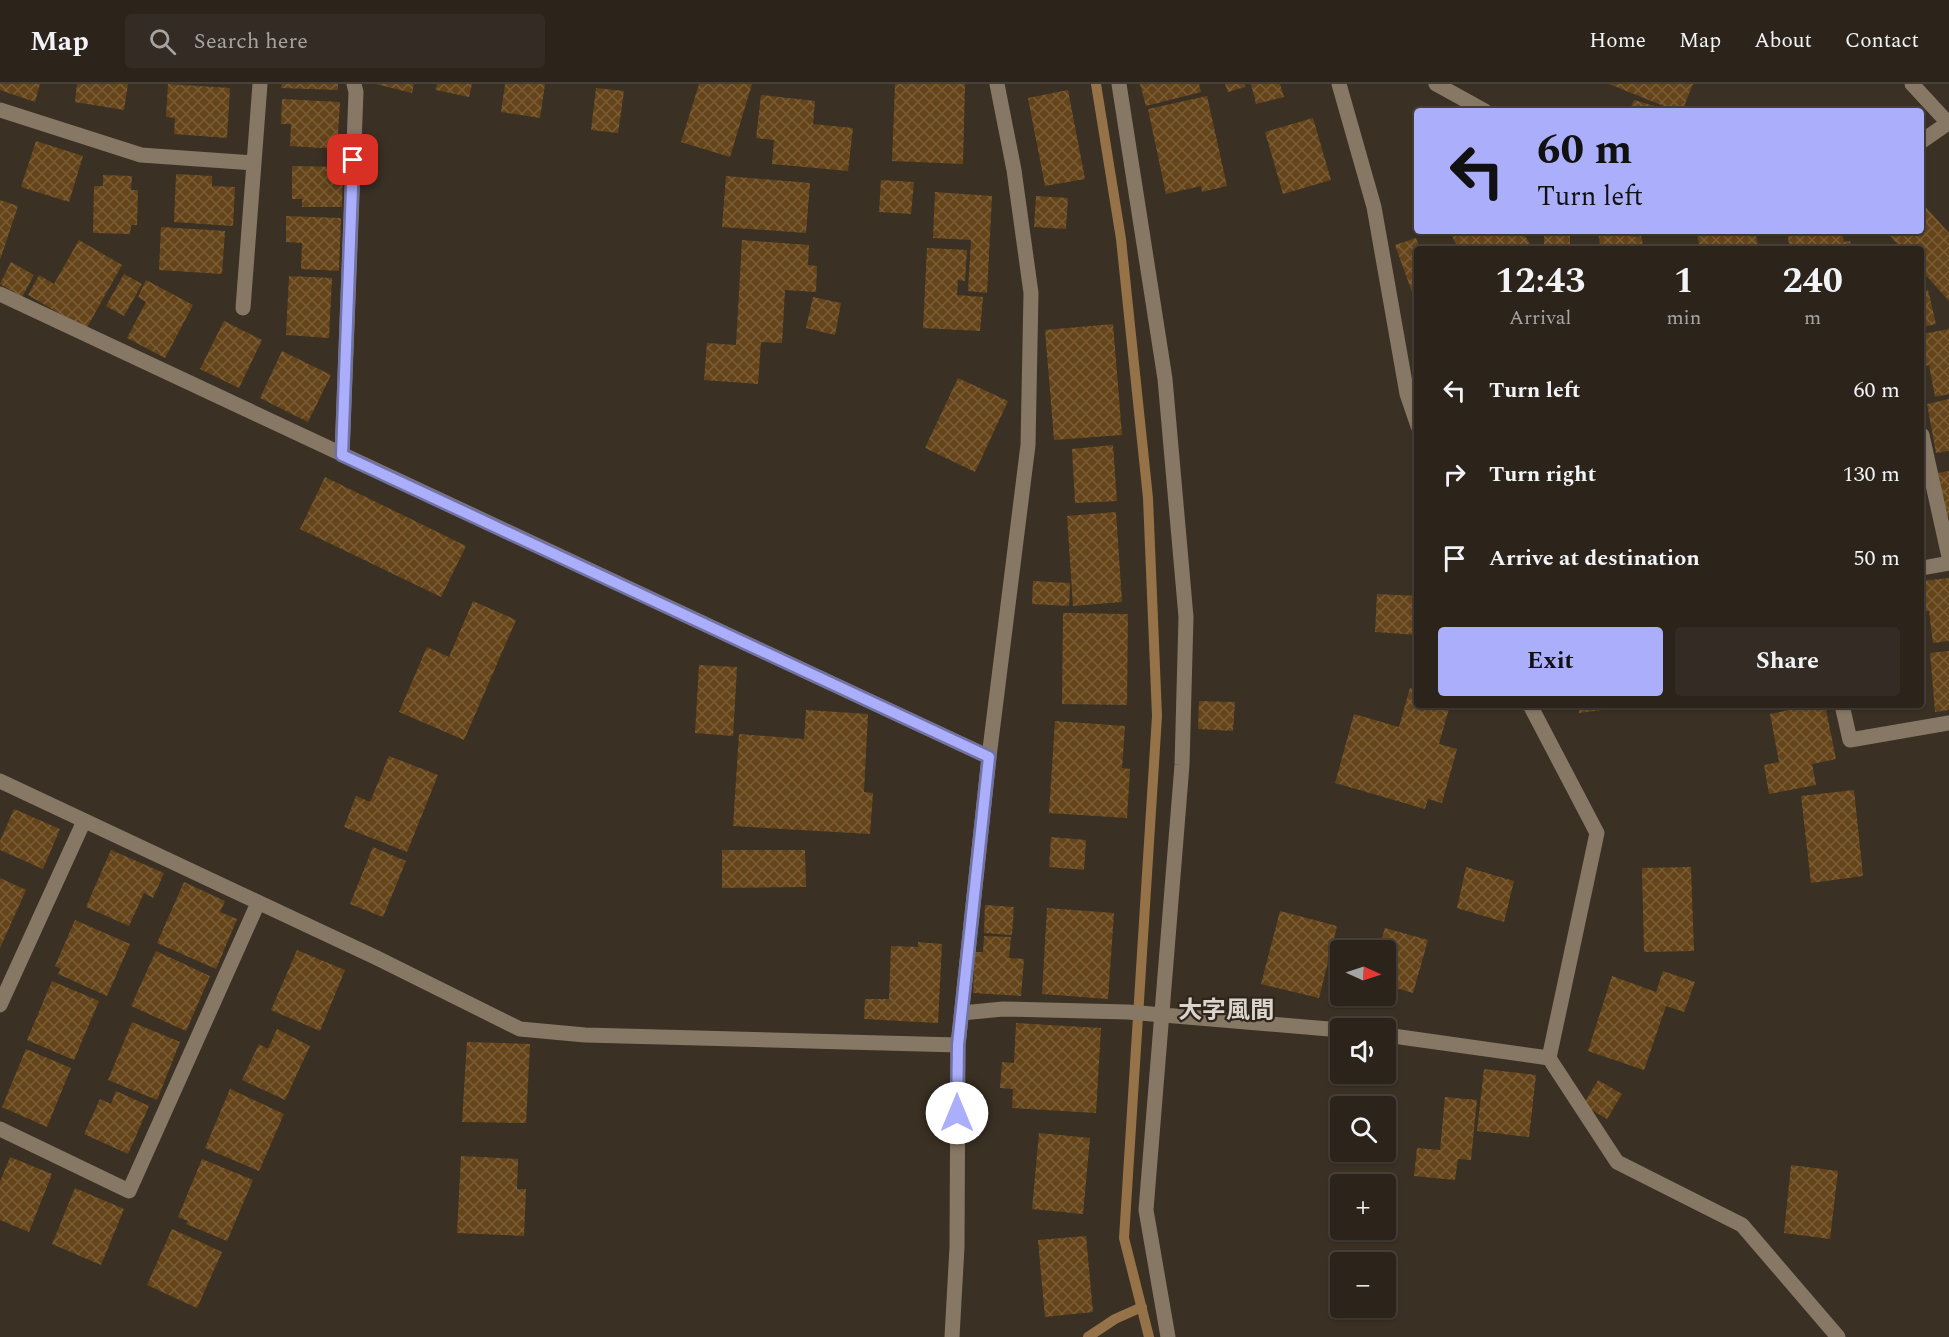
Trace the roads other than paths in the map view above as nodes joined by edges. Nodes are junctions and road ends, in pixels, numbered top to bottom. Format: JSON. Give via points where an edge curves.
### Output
{"nodes":[{"id":1,"x":260,"y":84,"type":"edge"},
{"id":2,"x":354,"y":84,"type":"edge"},
{"id":3,"x":997,"y":84,"type":"edge"},
{"id":4,"x":1119,"y":84,"type":"edge"},
{"id":5,"x":1339,"y":84,"type":"edge"},
{"id":6,"x":1436,"y":84,"type":"edge"},
{"id":7,"x":1911,"y":84,"type":"edge"},
{"id":8,"x":1480,"y":108,"type":"edge"},
{"id":9,"x":0,"y":110,"type":"edge"},
{"id":10,"x":1948,"y":124,"type":"edge"},
{"id":11,"x":1924,"y":140,"type":"edge"},
{"id":12,"x":254,"y":163,"type":"junction"},
{"id":13,"x":0,"y":294,"type":"edge"},
{"id":14,"x":243,"y":308,"type":"dead end"},
{"id":15,"x":1414,"y":414,"type":"edge"},
{"id":16,"x":1924,"y":444,"type":"edge"},
{"id":17,"x":342,"y":455,"type":"junction"},
{"id":18,"x":1949,"y":557,"type":"edge"},
{"id":19,"x":1949,"y":563,"type":"edge"},
{"id":20,"x":1924,"y":568,"type":"edge"},
{"id":21,"x":1532,"y":708,"type":"edge"},
{"id":22,"x":1843,"y":708,"type":"edge"},
{"id":23,"x":1949,"y":723,"type":"edge"},
{"id":24,"x":989,"y":757,"type":"junction"},
{"id":25,"x":0,"y":781,"type":"edge"},
{"id":26,"x":84,"y":821,"type":"junction"},
{"id":27,"x":258,"y":903,"type":"junction"},
{"id":28,"x":0,"y":1005,"type":"edge"},
{"id":29,"x":962,"y":1013,"type":"junction"},
{"id":30,"x":1161,"y":1014,"type":"junction"},
{"id":31,"x":1330,"y":1029,"type":"edge"},
{"id":32,"x":1396,"y":1036,"type":"edge"},
{"id":33,"x":958,"y":1045,"type":"junction"},
{"id":34,"x":1549,"y":1058,"type":"junction"},
{"id":35,"x":0,"y":1129,"type":"edge"},
{"id":36,"x":952,"y":1337,"type":"edge"},
{"id":37,"x":1168,"y":1337,"type":"edge"},
{"id":38,"x":1838,"y":1337,"type":"edge"}],
"edges":[{"from":1,"to":12,"type":"street"},
{"from":2,"to":17,"type":"street"},
{"from":3,"to":24,"type":"street","via":[[1032,293],[1028,445]]},
{"from":4,"to":30,"type":"street","via":[[1165,379],[1186,617],[1182,765]]},
{"from":5,"to":15,"type":"street","via":[[1374,207],[1407,394]]},
{"from":6,"to":8,"type":"street"},
{"from":7,"to":10,"type":"street"},
{"from":9,"to":12,"type":"street","via":[[141,155]]},
{"from":10,"to":11,"type":"street"},
{"from":12,"to":14,"type":"street"},
{"from":13,"to":17,"type":"street"},
{"from":16,"to":18,"type":"street"},
{"from":17,"to":24,"type":"street"},
{"from":19,"to":20,"type":"street"},
{"from":21,"to":34,"type":"street","via":[[1597,833]]},
{"from":22,"to":23,"type":"street","via":[[1850,740]]},
{"from":24,"to":29,"type":"street"},
{"from":25,"to":26,"type":"street"},
{"from":26,"to":27,"type":"street"},
{"from":26,"to":28,"type":"street"},
{"from":27,"to":33,"type":"street","via":[[520,1029],[585,1035]]},
{"from":27,"to":35,"type":"street","via":[[129,1191]]},
{"from":29,"to":30,"type":"street","via":[[1003,1009]]},
{"from":29,"to":33,"type":"street"},
{"from":30,"to":31,"type":"street"},
{"from":30,"to":37,"type":"street","via":[[1146,1210]]},
{"from":32,"to":34,"type":"street"},
{"from":33,"to":36,"type":"street","via":[[957,1247]]},
{"from":34,"to":38,"type":"street","via":[[1617,1162],[1742,1225]]}]}
